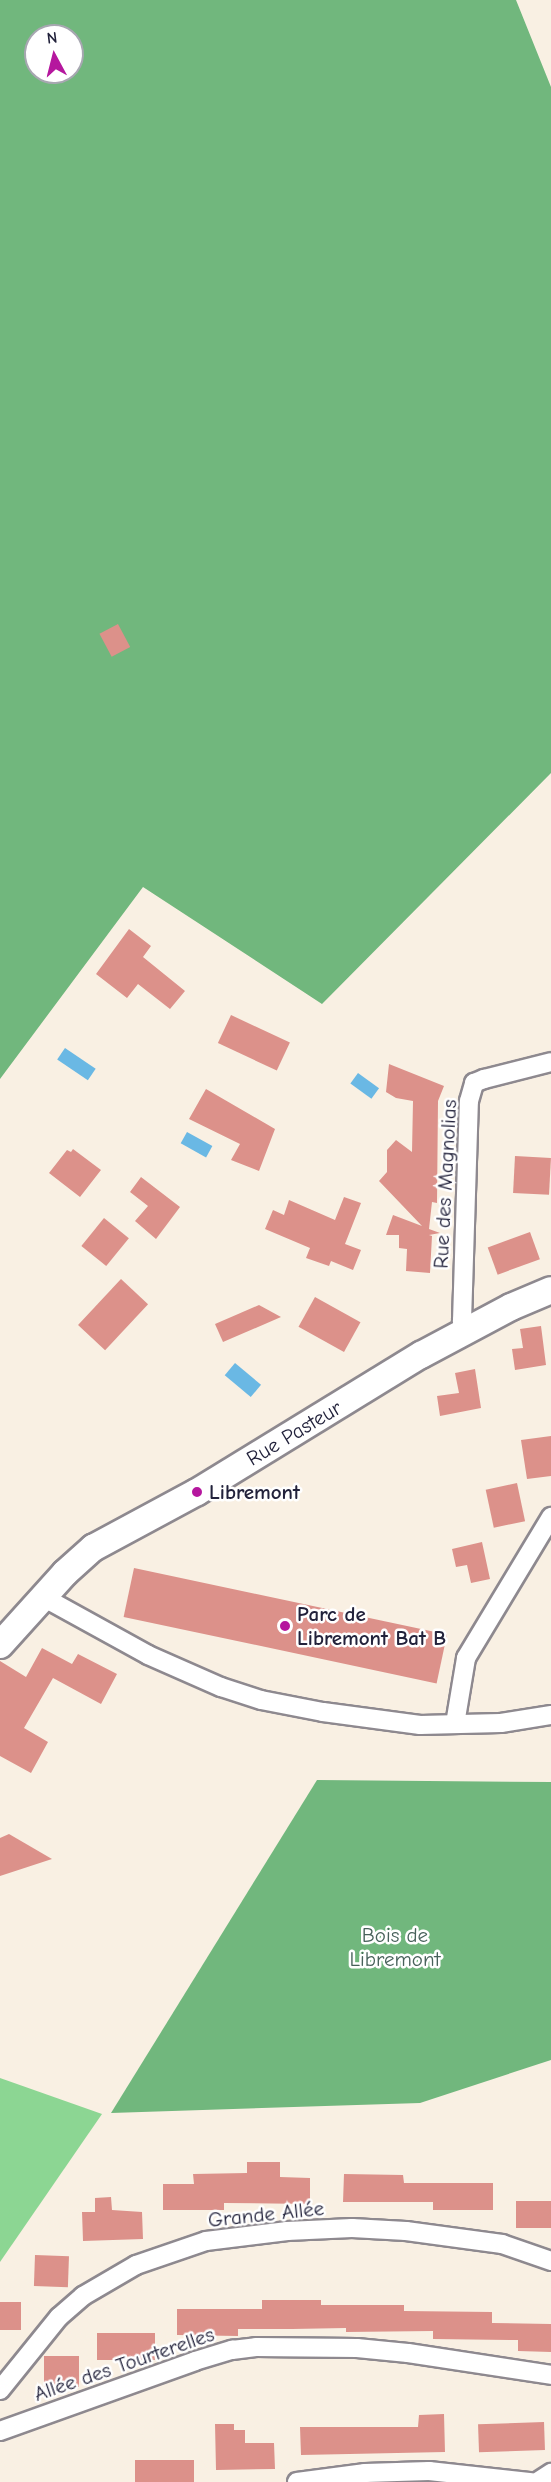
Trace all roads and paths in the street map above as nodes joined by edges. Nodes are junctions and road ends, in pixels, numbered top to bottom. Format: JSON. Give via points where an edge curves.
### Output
{"nodes":[{"id":1,"x":551,"y":1062,"type":"edge"},
{"id":2,"x":551,"y":1290,"type":"edge"},
{"id":3,"x":466,"y":1331,"type":"junction"},
{"id":4,"x":551,"y":1517,"type":"edge"},
{"id":5,"x":43,"y":1597,"type":"junction"},
{"id":6,"x":0,"y":1645,"type":"edge"},
{"id":7,"x":551,"y":1715,"type":"edge"},
{"id":8,"x":455,"y":1724,"type":"junction"},
{"id":9,"x":551,"y":2262,"type":"edge"},
{"id":10,"x":551,"y":2375,"type":"edge"},
{"id":11,"x":0,"y":2390,"type":"edge"},
{"id":12,"x":0,"y":2431,"type":"edge"},
{"id":13,"x":551,"y":2473,"type":"edge"},
{"id":14,"x":551,"y":2480,"type":"edge"},
{"id":15,"x":297,"y":2482,"type":"edge"},
{"id":16,"x":531,"y":2482,"type":"edge"},
{"id":17,"x":538,"y":2482,"type":"edge"}],
"edges":[{"from":1,"to":3,"type":"street","name":"Rue des Magnolias","via":[[474,1083],[469,1101],[462,1321]]},
{"from":2,"to":3,"type":"street","name":"Rue Pasteur"},
{"from":3,"to":5,"type":"street","name":"Rue Pasteur","via":[[197,1492],[93,1548]]},
{"from":4,"to":8,"type":"street","via":[[466,1658]]},
{"from":5,"to":6,"type":"street","name":"Rue Pasteur"},
{"from":5,"to":8,"type":"street","via":[[148,1655],[261,1700],[420,1725]]},
{"from":7,"to":8,"type":"street","via":[[501,1723]]},
{"from":9,"to":11,"type":"street","name":"Grande Allée","via":[[502,2244],[385,2230],[287,2231],[206,2241],[136,2265],[83,2296],[59,2316]]},
{"from":10,"to":12,"type":"street","name":"Allée des Tourterelles","via":[[357,2348],[256,2347],[195,2361]]},
{"from":13,"to":17,"type":"street"},
{"from":14,"to":17,"type":"street"},
{"from":15,"to":16,"type":"street","via":[[365,2473],[429,2471]]}]}
